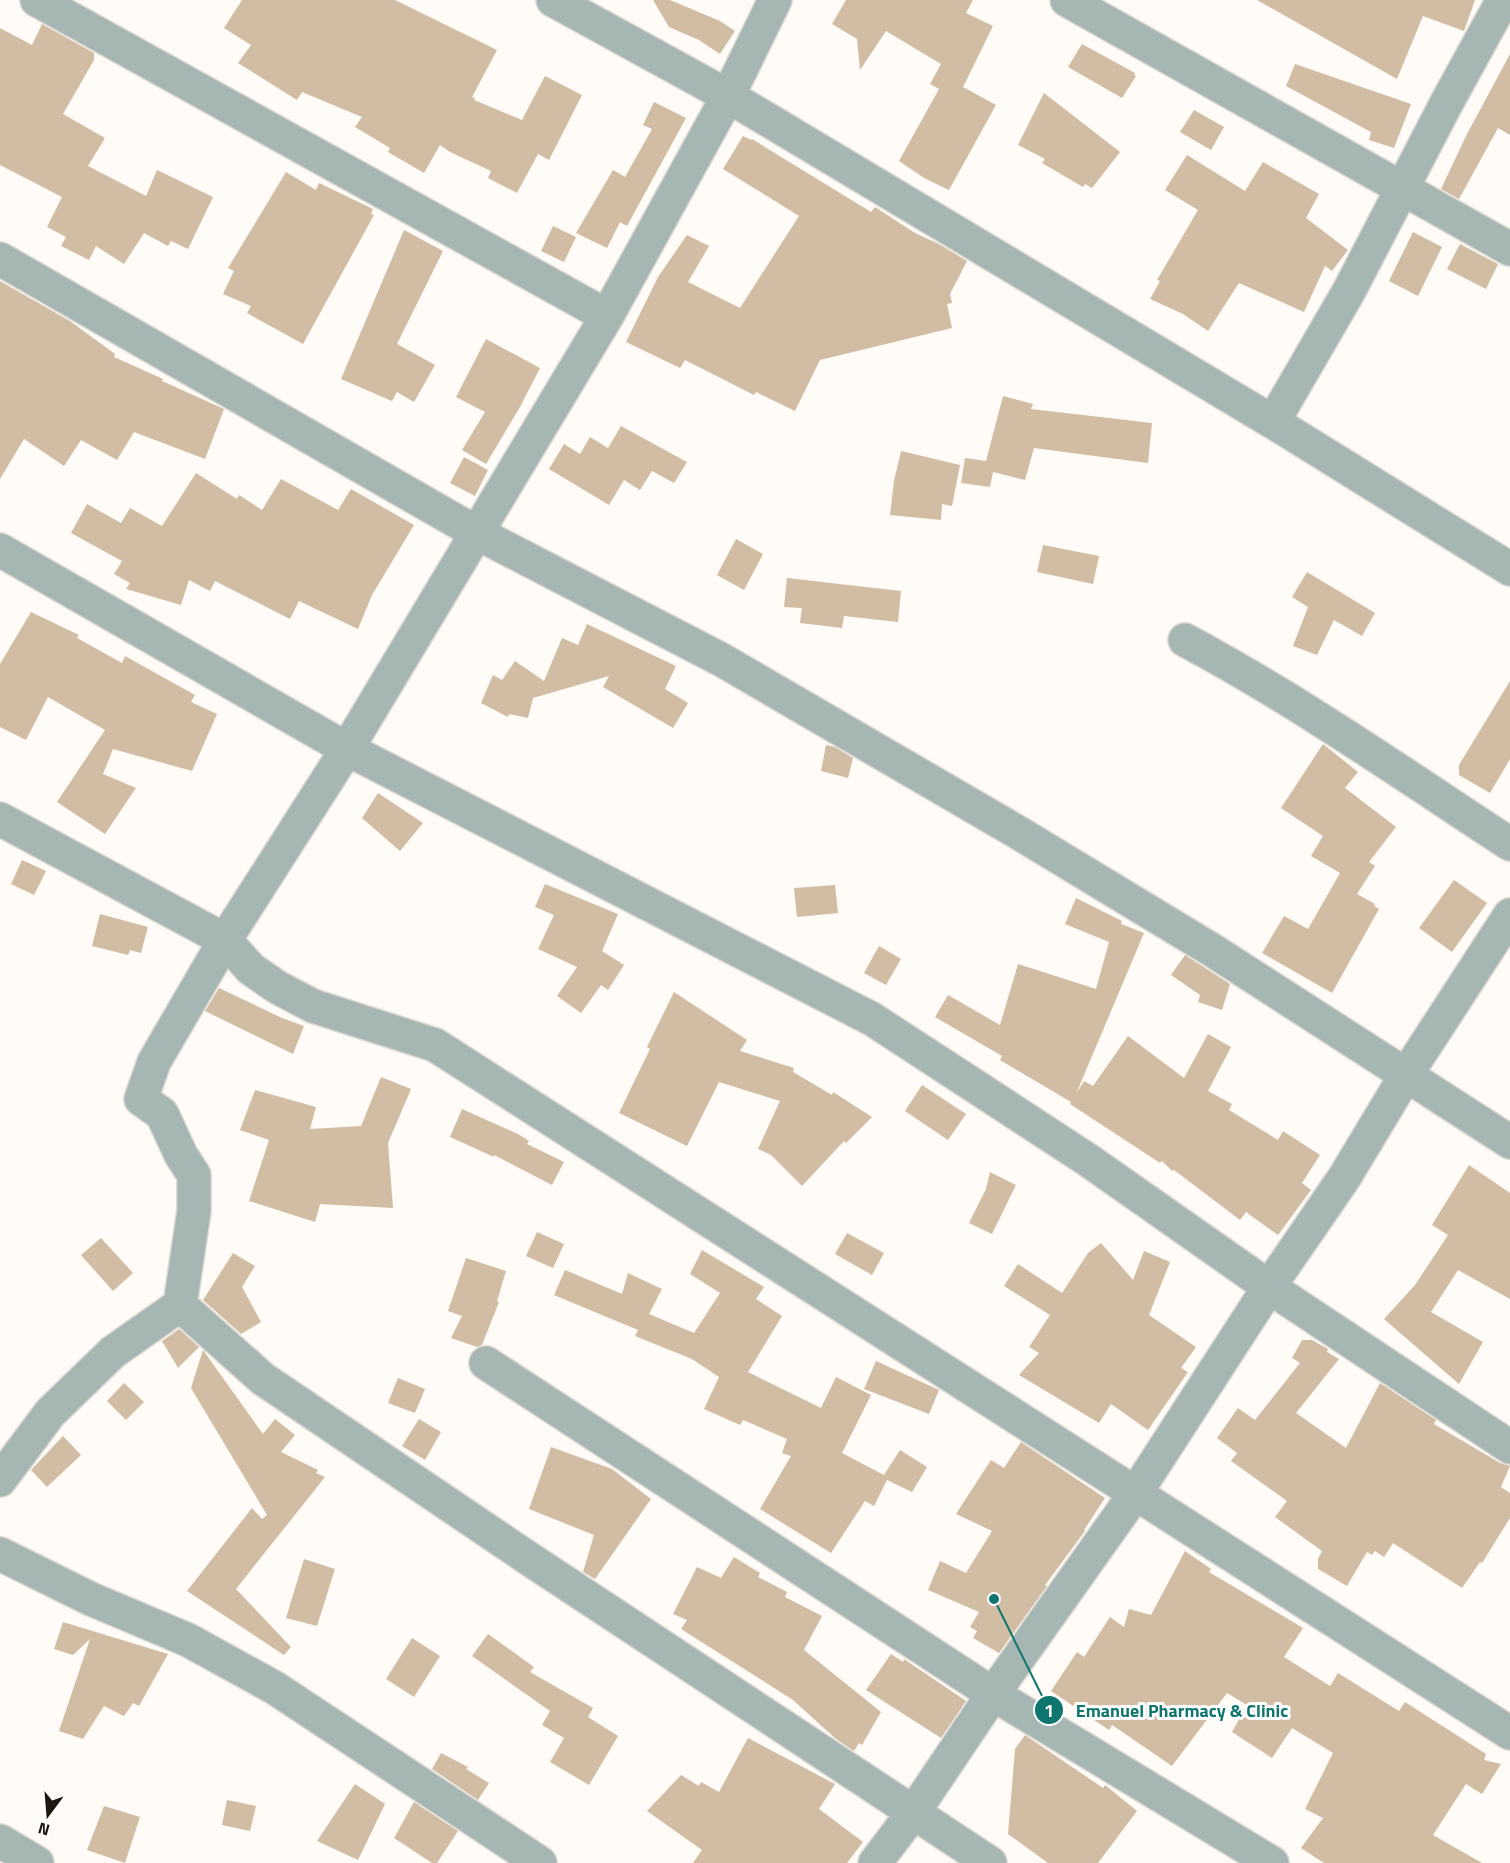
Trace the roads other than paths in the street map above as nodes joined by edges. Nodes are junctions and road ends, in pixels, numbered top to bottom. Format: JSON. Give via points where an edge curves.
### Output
{"nodes":[{"id":1,"x":37,"y":0,"type":"edge"},
{"id":2,"x":553,"y":0,"type":"edge"},
{"id":3,"x":775,"y":0,"type":"edge"},
{"id":4,"x":1067,"y":0,"type":"edge"},
{"id":5,"x":1503,"y":0,"type":"edge"},
{"id":6,"x":728,"y":96,"type":"junction"},
{"id":7,"x":1402,"y":188,"type":"junction"},
{"id":8,"x":1510,"y":249,"type":"edge"},
{"id":9,"x":0,"y":259,"type":"edge"},
{"id":10,"x":607,"y":316,"type":"junction"},
{"id":11,"x":1273,"y":422,"type":"junction"},
{"id":12,"x":477,"y":533,"type":"junction"},
{"id":13,"x":0,"y":550,"type":"edge"},
{"id":14,"x":1510,"y":569,"type":"edge"},
{"id":15,"x":1185,"y":640,"type":"dead end"},
{"id":16,"x":347,"y":748,"type":"junction"},
{"id":17,"x":0,"y":819,"type":"edge"},
{"id":18,"x":1510,"y":844,"type":"edge"},
{"id":19,"x":1510,"y":915,"type":"edge"},
{"id":20,"x":225,"y":940,"type":"junction"},
{"id":21,"x":1406,"y":1075,"type":"junction"},
{"id":22,"x":1510,"y":1142,"type":"edge"},
{"id":23,"x":1269,"y":1287,"type":"junction"},
{"id":24,"x":180,"y":1305,"type":"junction"},
{"id":25,"x":486,"y":1363,"type":"dead end"},
{"id":26,"x":1510,"y":1447,"type":"edge"},
{"id":27,"x":0,"y":1480,"type":"edge"},
{"id":28,"x":1135,"y":1494,"type":"junction"},
{"id":29,"x":0,"y":1554,"type":"edge"},
{"id":30,"x":993,"y":1694,"type":"junction"},
{"id":31,"x":1510,"y":1733,"type":"edge"},
{"id":32,"x":913,"y":1813,"type":"junction"},
{"id":33,"x":0,"y":1842,"type":"edge"},
{"id":34,"x":37,"y":1863,"type":"edge"},
{"id":35,"x":540,"y":1863,"type":"edge"},
{"id":36,"x":875,"y":1863,"type":"edge"},
{"id":37,"x":990,"y":1863,"type":"edge"},
{"id":38,"x":1272,"y":1863,"type":"edge"}],
"edges":[{"from":1,"to":10,"type":"street"},
{"from":2,"to":6,"type":"street"},
{"from":3,"to":6,"type":"street"},
{"from":4,"to":7,"type":"street"},
{"from":5,"to":7,"type":"street"},
{"from":6,"to":10,"type":"street"},
{"from":6,"to":11,"type":"street"},
{"from":7,"to":8,"type":"street"},
{"from":7,"to":11,"type":"street","via":[[1349,291]]},
{"from":9,"to":12,"type":"street"},
{"from":10,"to":12,"type":"street"},
{"from":11,"to":14,"type":"street"},
{"from":12,"to":16,"type":"street"},
{"from":12,"to":21,"type":"street","via":[[722,660],[998,821],[1212,950]]},
{"from":13,"to":16,"type":"street"},
{"from":15,"to":18,"type":"street","via":[[1287,700]]},
{"from":16,"to":20,"type":"street"},
{"from":16,"to":23,"type":"street","via":[[872,1019],[1088,1160]]},
{"from":17,"to":20,"type":"street"},
{"from":19,"to":21,"type":"street"},
{"from":20,"to":24,"type":"street","via":[[154,1062],[141,1099],[162,1114],[194,1175],[194,1211]]},
{"from":20,"to":28,"type":"street","via":[[250,969],[313,1006],[435,1045]]},
{"from":21,"to":22,"type":"street"},
{"from":21,"to":23,"type":"street","via":[[1344,1178]]},
{"from":23,"to":26,"type":"street"},
{"from":23,"to":28,"type":"street"},
{"from":24,"to":27,"type":"street","via":[[113,1352],[50,1413]]},
{"from":24,"to":32,"type":"street","via":[[263,1379]]},
{"from":25,"to":30,"type":"street"},
{"from":28,"to":30,"type":"street"},
{"from":28,"to":31,"type":"street"},
{"from":29,"to":35,"type":"street","via":[[91,1599],[188,1640],[275,1688]]},
{"from":30,"to":32,"type":"street"},
{"from":30,"to":38,"type":"street"},
{"from":32,"to":36,"type":"street"},
{"from":32,"to":37,"type":"street"},
{"from":33,"to":34,"type":"street"}]}
